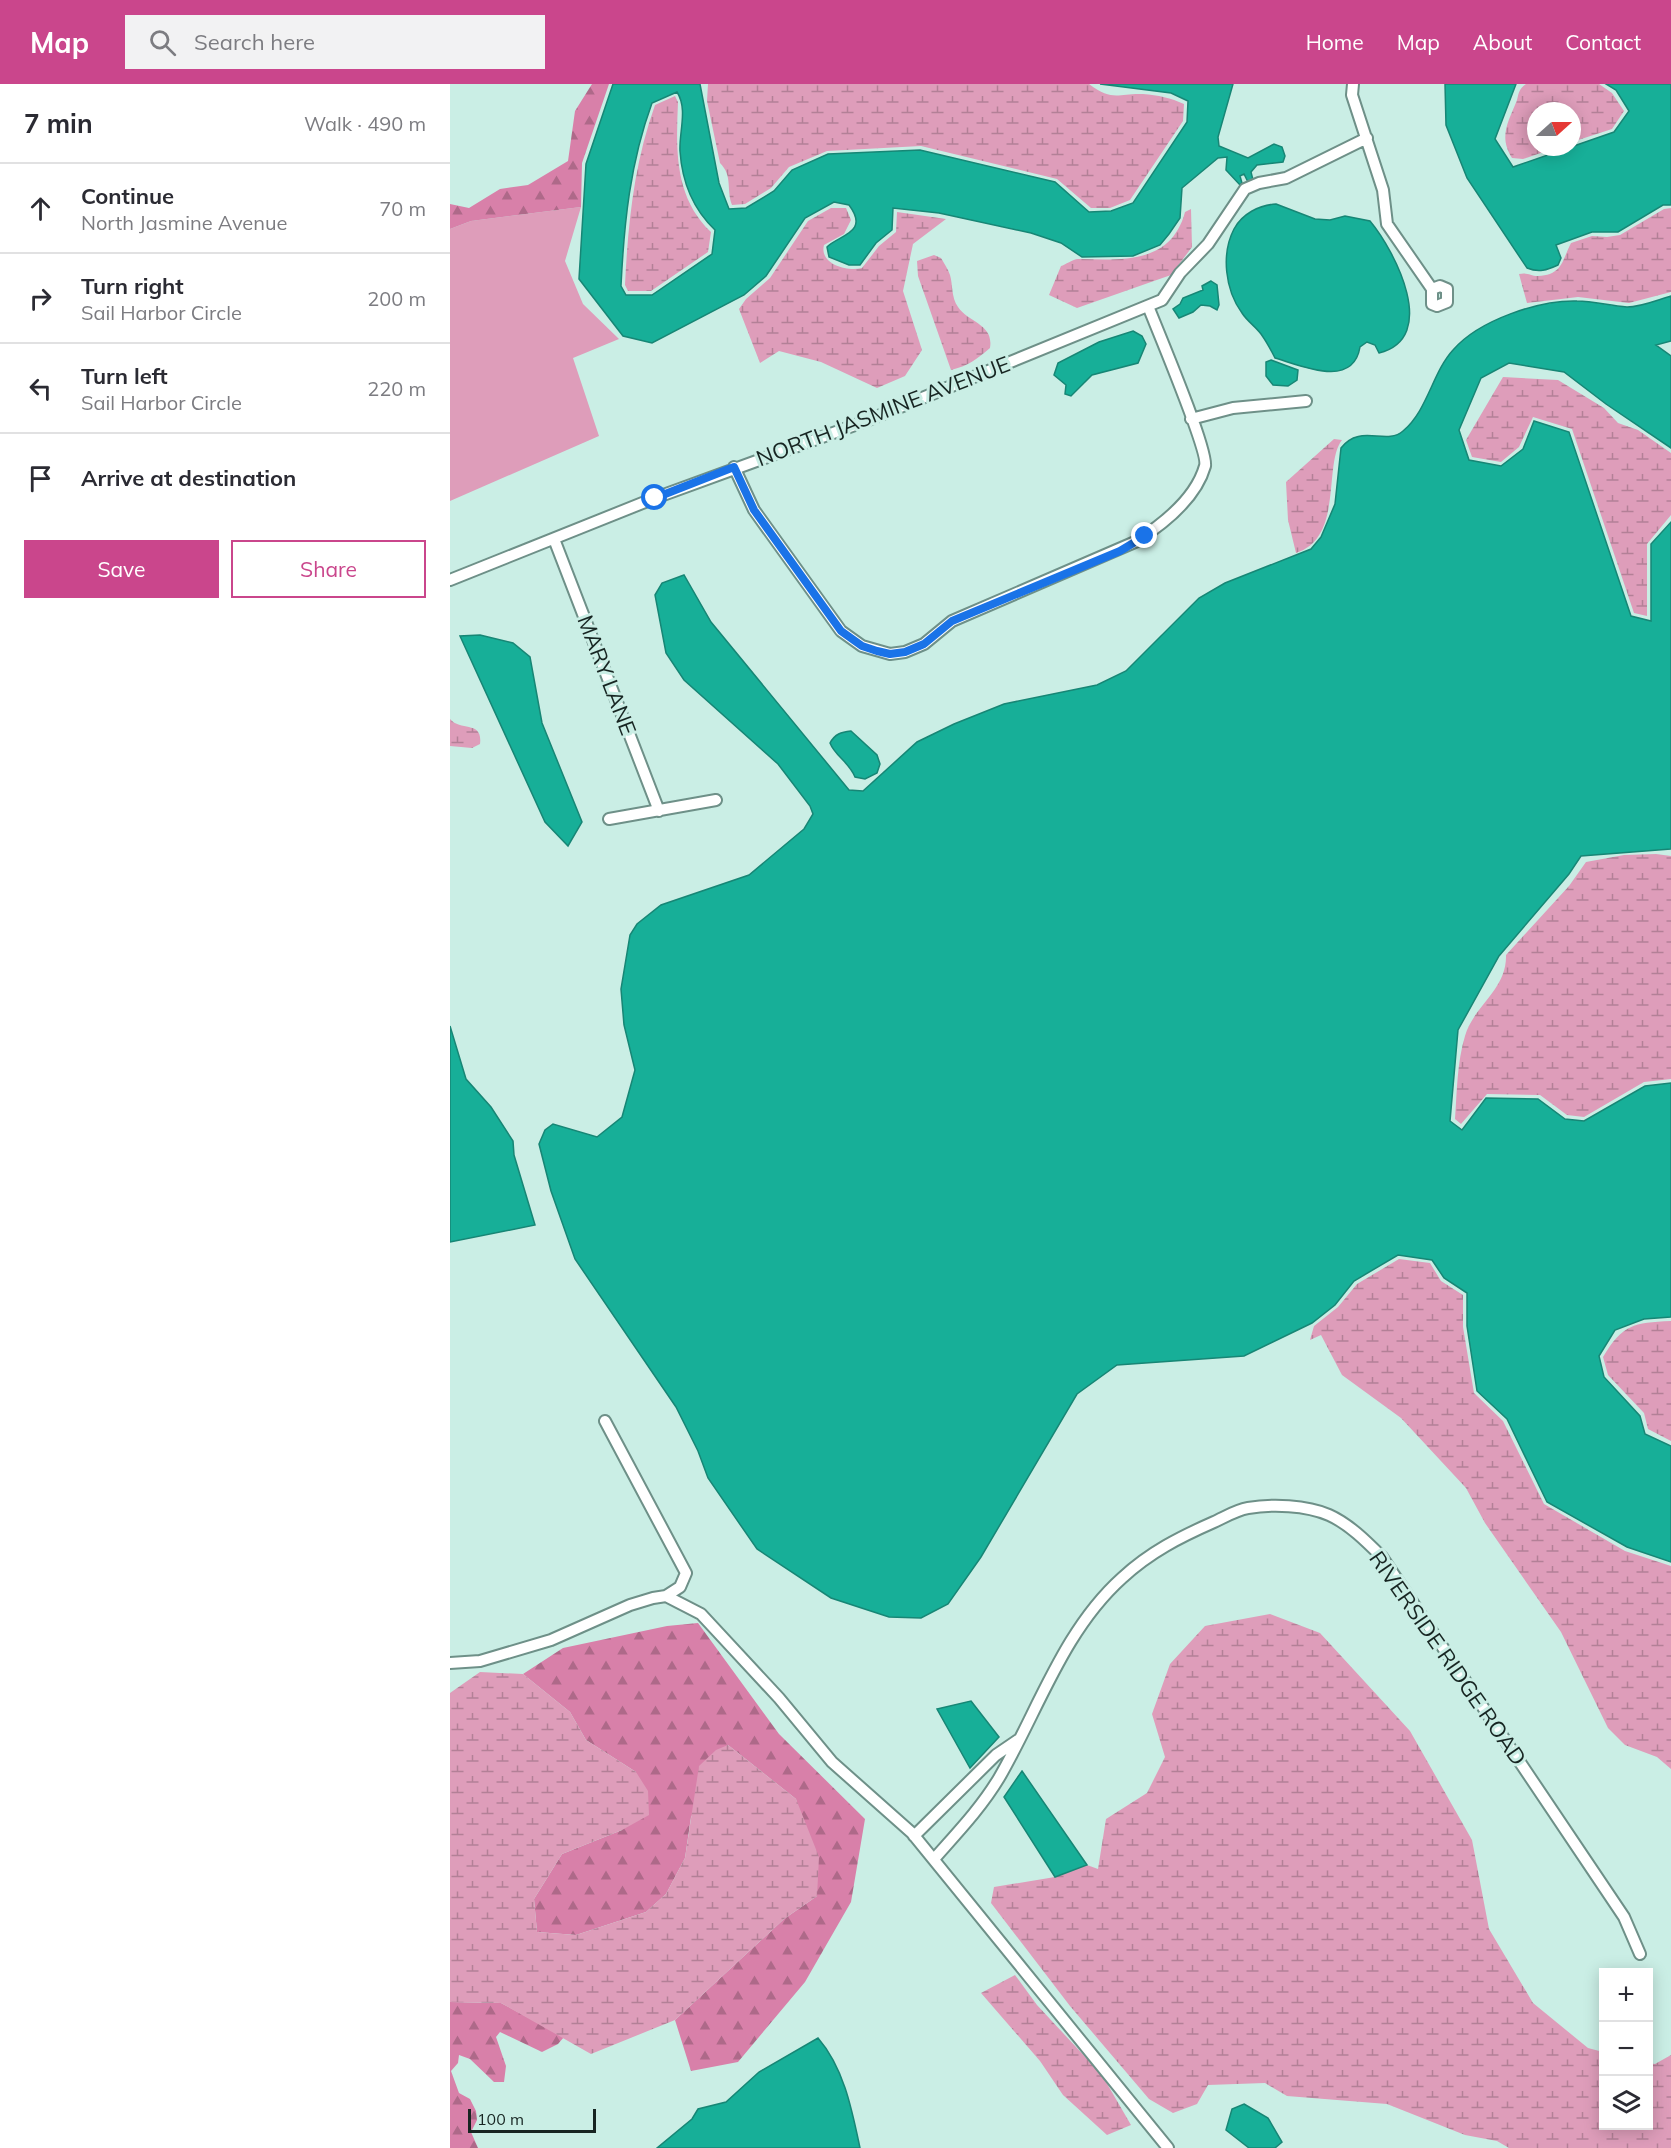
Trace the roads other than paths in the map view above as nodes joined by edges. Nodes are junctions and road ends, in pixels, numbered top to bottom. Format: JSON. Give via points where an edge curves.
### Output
{"nodes":[{"id":1,"x":1353,"y":84,"type":"edge"},
{"id":2,"x":1367,"y":138,"type":"junction"},
{"id":3,"x":1432,"y":289,"type":"dead end"},
{"id":4,"x":1148,"y":306,"type":"junction"},
{"id":5,"x":1306,"y":401,"type":"dead end"},
{"id":6,"x":1191,"y":419,"type":"junction"},
{"id":7,"x":734,"y":467,"type":"junction"},
{"id":8,"x":554,"y":538,"type":"junction"},
{"id":9,"x":450,"y":580,"type":"edge"},
{"id":10,"x":716,"y":800,"type":"dead end"},
{"id":11,"x":659,"y":811,"type":"junction"},
{"id":12,"x":609,"y":819,"type":"dead end"},
{"id":13,"x":605,"y":1421,"type":"dead end"},
{"id":14,"x":666,"y":1596,"type":"junction"},
{"id":15,"x":450,"y":1663,"type":"edge"},
{"id":16,"x":1020,"y":1738,"type":"junction"},
{"id":17,"x":914,"y":1836,"type":"junction"},
{"id":18,"x":934,"y":1859,"type":"junction"},
{"id":19,"x":1640,"y":1954,"type":"dead end"},
{"id":20,"x":1168,"y":2148,"type":"edge"}],
"edges":[{"from":1,"to":2,"type":"street","via":[[1352,94]]},
{"from":2,"to":3,"type":"street","via":[[1383,190],[1387,224]]},
{"from":2,"to":4,"type":"street","name":"NORTH JASMINE AVENUE","via":[[1286,178],[1245,189],[1166,296]]},
{"from":4,"to":6,"type":"street"},
{"from":4,"to":7,"type":"street","name":"NORTH JASMINE AVENUE","via":[[834,433]]},
{"from":5,"to":6,"type":"street","via":[[1233,408]]},
{"from":6,"to":7,"type":"street","via":[[1206,464],[1196,485],[1159,526],[1120,551],[952,621],[924,644],[890,654],[862,646],[841,631],[754,510]]},
{"from":7,"to":8,"type":"street","name":"NORTH JASMINE AVENUE"},
{"from":8,"to":9,"type":"street","name":"NORTH JASMINE AVENUE"},
{"from":8,"to":11,"type":"street","name":"MARY LANE"},
{"from":10,"to":11,"type":"street"},
{"from":11,"to":12,"type":"street"},
{"from":13,"to":14,"type":"street","via":[[686,1573],[680,1587]]},
{"from":14,"to":15,"type":"street","via":[[630,1605],[550,1640],[480,1660]]},
{"from":14,"to":17,"type":"street","via":[[700,1614],[779,1698],[832,1762]]},
{"from":16,"to":17,"type":"street","name":"RIVERSIDE RIDGE ROAD","via":[[996,1755]]},
{"from":16,"to":18,"type":"street","name":"RIVERSIDE RIDGE ROAD","via":[[974,1815]]},
{"from":16,"to":19,"type":"street","name":"RIVERSIDE RIDGE ROAD","via":[[1086,1619],[1121,1579],[1163,1545],[1248,1508],[1291,1506],[1328,1514],[1354,1530],[1382,1557],[1624,1917]]},
{"from":17,"to":18,"type":"street"},
{"from":18,"to":20,"type":"street"}]}
